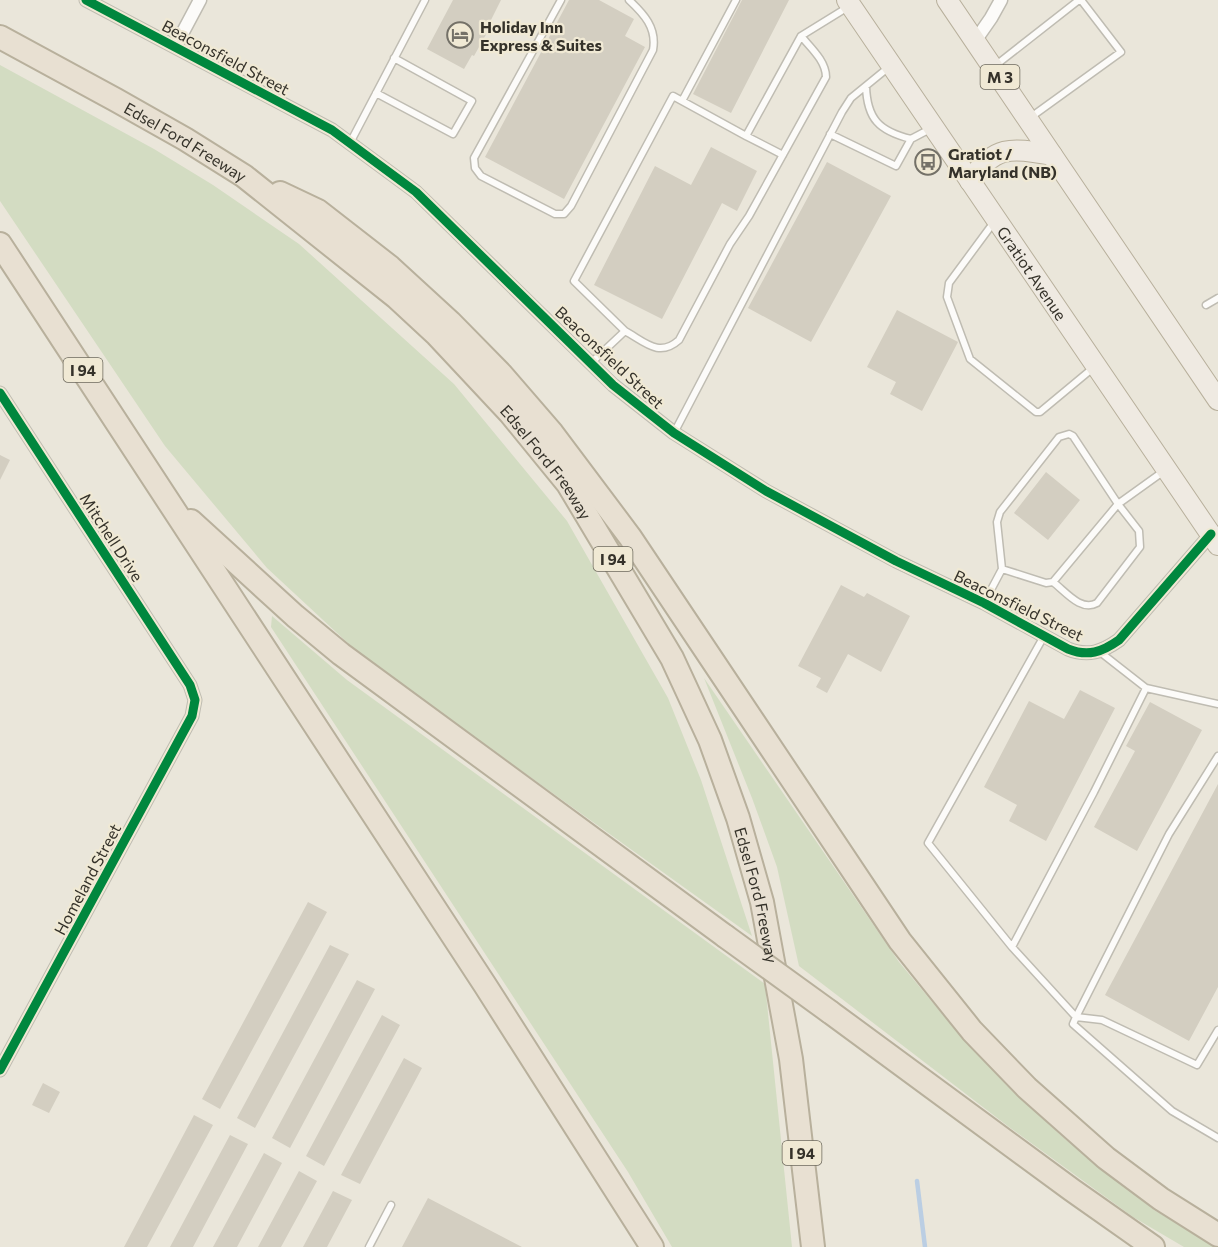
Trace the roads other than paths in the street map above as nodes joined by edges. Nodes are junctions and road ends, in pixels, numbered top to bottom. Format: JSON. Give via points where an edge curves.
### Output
{"nodes":[{"id":1,"x":86,"y":0,"type":"edge"},
{"id":2,"x":200,"y":0,"type":"edge"},
{"id":3,"x":425,"y":0,"type":"edge"},
{"id":4,"x":561,"y":0,"type":"edge"},
{"id":5,"x":629,"y":0,"type":"edge"},
{"id":6,"x":736,"y":0,"type":"edge"},
{"id":7,"x":947,"y":0,"type":"edge"},
{"id":8,"x":1001,"y":0,"type":"edge"},
{"id":9,"x":1080,"y":0,"type":"edge"},
{"id":10,"x":849,"y":2,"type":"edge"},
{"id":11,"x":801,"y":36,"type":"junction"},
{"id":12,"x":0,"y":37,"type":"edge"},
{"id":13,"x":975,"y":41,"type":"junction"},
{"id":14,"x":175,"y":47,"type":"junction"},
{"id":15,"x":394,"y":58,"type":"junction"},
{"id":16,"x":892,"y":65,"type":"junction"},
{"id":17,"x":993,"y":68,"type":"junction"},
{"id":18,"x":866,"y":86,"type":"junction"},
{"id":19,"x":376,"y":93,"type":"junction"},
{"id":20,"x":682,"y":101,"type":"junction"},
{"id":21,"x":1028,"y":119,"type":"junction"},
{"id":22,"x":934,"y":127,"type":"junction"},
{"id":23,"x":830,"y":134,"type":"junction"},
{"id":24,"x":746,"y":136,"type":"junction"},
{"id":25,"x":910,"y":139,"type":"junction"},
{"id":26,"x":350,"y":143,"type":"junction"},
{"id":27,"x":783,"y":155,"type":"junction"},
{"id":28,"x":1052,"y":155,"type":"junction"},
{"id":29,"x":244,"y":176,"type":"junction"},
{"id":30,"x":970,"y":181,"type":"junction"},
{"id":31,"x":996,"y":219,"type":"junction"},
{"id":32,"x":0,"y":244,"type":"edge"},
{"id":33,"x":1218,"y":298,"type":"edge"},
{"id":34,"x":1206,"y":305,"type":"dead end"},
{"id":35,"x":625,"y":331,"type":"junction"},
{"id":36,"x":591,"y":363,"type":"junction"},
{"id":37,"x":1096,"y":366,"type":"junction"},
{"id":38,"x":0,"y":393,"type":"edge"},
{"id":39,"x":1218,"y":400,"type":"edge"},
{"id":40,"x":674,"y":433,"type":"junction"},
{"id":41,"x":1167,"y":469,"type":"junction"},
{"id":42,"x":166,"y":497,"type":"junction"},
{"id":43,"x":1118,"y":504,"type":"junction"},
{"id":44,"x":1195,"y":510,"type":"junction"},
{"id":45,"x":1218,"y":515,"type":"edge"},
{"id":46,"x":1214,"y":539,"type":"edge"},
{"id":47,"x":1002,"y":569,"type":"junction"},
{"id":48,"x":1053,"y":582,"type":"junction"},
{"id":49,"x":984,"y":603,"type":"junction"},
{"id":50,"x":1044,"y":636,"type":"junction"},
{"id":51,"x":1100,"y":652,"type":"junction"},
{"id":52,"x":1146,"y":688,"type":"junction"},
{"id":53,"x":195,"y":700,"type":"joint"},
{"id":54,"x":1218,"y":704,"type":"edge"},
{"id":55,"x":1218,"y":756,"type":"edge"},
{"id":56,"x":1012,"y":947,"type":"junction"},
{"id":57,"x":1076,"y":1017,"type":"junction"},
{"id":58,"x":1218,"y":1030,"type":"edge"},
{"id":59,"x":0,"y":1070,"type":"edge"},
{"id":60,"x":1218,"y":1138,"type":"edge"},
{"id":61,"x":391,"y":1205,"type":"dead end"},
{"id":62,"x":1218,"y":1235,"type":"edge"},
{"id":63,"x":369,"y":1247,"type":"edge"},
{"id":64,"x":651,"y":1247,"type":"edge"},
{"id":65,"x":813,"y":1247,"type":"edge"},
{"id":66,"x":1153,"y":1247,"type":"edge"}],
"edges":[{"from":1,"to":14,"type":"street","name":"Beaconsfield Street"},
{"from":2,"to":14,"type":"street"},
{"from":3,"to":15,"type":"lane"},
{"from":4,"to":5,"type":"lane","via":[[474,158],[481,176],[555,214],[564,214],[571,206],[653,50],[655,38],[650,25]]},
{"from":6,"to":20,"type":"lane"},
{"from":7,"to":13,"type":"main road","number":"M 3"},
{"from":8,"to":13,"type":"street"},
{"from":9,"to":17,"type":"lane"},
{"from":9,"to":21,"type":"lane","via":[[1121,52]]},
{"from":10,"to":11,"type":"lane"},
{"from":10,"to":16,"type":"main road","name":"Gratiot Avenue"},
{"from":11,"to":24,"type":"lane"},
{"from":11,"to":27,"type":"lane","via":[[822,61],[826,77]]},
{"from":12,"to":29,"type":"highway","name":"Edsel Ford Freeway","number":"I 94","via":[[126,105]]},
{"from":13,"to":17,"type":"main road","number":"M 3"},
{"from":14,"to":26,"type":"street","name":"Beaconsfield Street"},
{"from":15,"to":19,"type":"lane"},
{"from":15,"to":19,"type":"lane","via":[[472,100],[453,134]]},
{"from":16,"to":18,"type":"lane"},
{"from":16,"to":22,"type":"main road","name":"Gratiot Avenue"},
{"from":17,"to":21,"type":"main road","number":"M 3"},
{"from":18,"to":23,"type":"lane","via":[[851,98]]},
{"from":18,"to":25,"type":"lane","via":[[871,116],[883,128]]},
{"from":19,"to":26,"type":"lane"},
{"from":20,"to":24,"type":"lane"},
{"from":20,"to":35,"type":"lane","via":[[673,96],[574,281]]},
{"from":21,"to":28,"type":"main road","number":"M 3"},
{"from":22,"to":25,"type":"lane"},
{"from":22,"to":30,"type":"main road","name":"Gratiot Avenue"},
{"from":23,"to":25,"type":"lane","via":[[896,166]]},
{"from":23,"to":40,"type":"lane"},
{"from":24,"to":27,"type":"lane"},
{"from":26,"to":36,"type":"street","name":"Beaconsfield Street","via":[[416,192]]},
{"from":27,"to":35,"type":"lane","via":[[679,340],[670,348],[659,350]]},
{"from":28,"to":30,"type":"main road","via":[[1003,151],[984,162]]},
{"from":28,"to":39,"type":"main road","number":"M 3"},
{"from":29,"to":62,"type":"highway","via":[[318,211],[398,275],[501,374],[618,520],[900,941],[950,1005],[1006,1067],[1077,1134],[1161,1200]]},
{"from":29,"to":65,"type":"highway","name":"Edsel Ford Freeway","number":"I 94","via":[[396,297],[510,413],[568,484],[672,658],[710,740],[762,902],[791,1059]]},
{"from":30,"to":31,"type":"main road","name":"Gratiot Avenue"},
{"from":31,"to":37,"type":"main road","name":"Gratiot Avenue"},
{"from":31,"to":37,"type":"lane","via":[[949,283],[947,297],[970,359],[1036,412]]},
{"from":32,"to":42,"type":"highway","number":"I 94"},
{"from":33,"to":34,"type":"lane"},
{"from":35,"to":36,"type":"lane"},
{"from":36,"to":40,"type":"street","name":"Beaconsfield Street"},
{"from":37,"to":41,"type":"main road","name":"Gratiot Avenue"},
{"from":38,"to":53,"type":"street","name":"Mitchell Drive","via":[[190,685]]},
{"from":40,"to":49,"type":"street","name":"Beaconsfield Street","via":[[766,491]]},
{"from":41,"to":43,"type":"lane"},
{"from":41,"to":44,"type":"main road","name":"Gratiot Avenue"},
{"from":42,"to":64,"type":"highway","number":"I 94"},
{"from":42,"to":66,"type":"highway","bridge":true,"via":[[340,654]]},
{"from":43,"to":47,"type":"lane","via":[[1073,436],[1062,435],[1000,512],[997,522]]},
{"from":43,"to":48,"type":"lane"},
{"from":43,"to":48,"type":"lane","via":[[1139,531],[1140,547],[1097,603],[1084,606]]},
{"from":44,"to":45,"type":"main road"},
{"from":44,"to":46,"type":"main road","name":"Gratiot Avenue"},
{"from":46,"to":51,"type":"street","name":"Beaconsfield Street","via":[[1119,640]]},
{"from":47,"to":48,"type":"lane"},
{"from":47,"to":49,"type":"lane"},
{"from":49,"to":50,"type":"street","name":"Beaconsfield Street"},
{"from":50,"to":51,"type":"street","name":"Beaconsfield Street","via":[[1077,652]]},
{"from":50,"to":56,"type":"lane","via":[[928,843]]},
{"from":51,"to":52,"type":"lane"},
{"from":52,"to":54,"type":"lane"},
{"from":52,"to":56,"type":"lane"},
{"from":53,"to":59,"type":"street","name":"Homeland Street","via":[[192,716]]},
{"from":55,"to":57,"type":"lane","via":[[1169,834]]},
{"from":56,"to":57,"type":"lane"},
{"from":57,"to":58,"type":"lane","via":[[1102,1020],[1197,1065]]},
{"from":57,"to":60,"type":"lane","via":[[1073,1024],[1172,1111]]},
{"from":61,"to":63,"type":"lane"}]}
